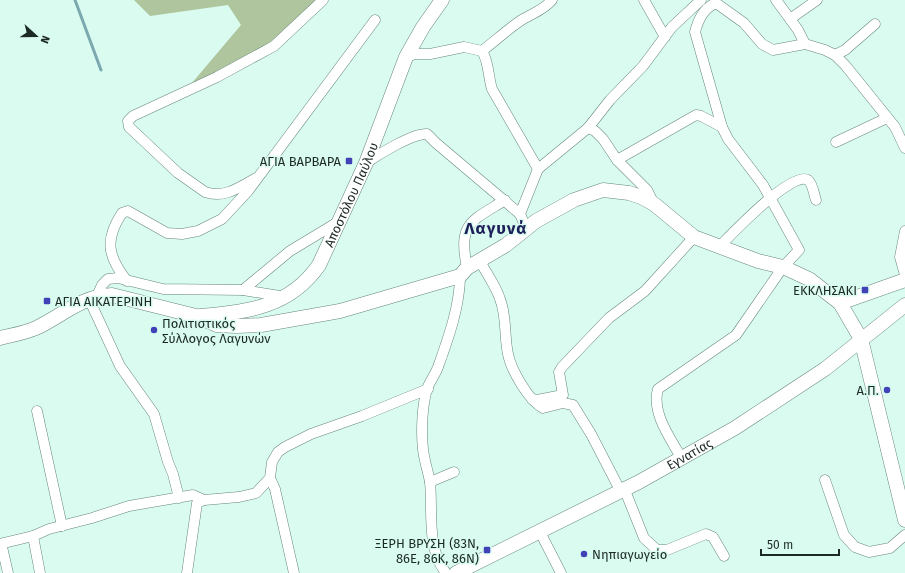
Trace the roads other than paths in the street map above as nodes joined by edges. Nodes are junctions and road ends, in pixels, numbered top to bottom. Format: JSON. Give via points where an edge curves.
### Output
{"nodes":[{"id":1,"x":323,"y":0,"type":"edge"},
{"id":2,"x":442,"y":0,"type":"edge"},
{"id":3,"x":552,"y":0,"type":"edge"},
{"id":4,"x":644,"y":0,"type":"edge"},
{"id":5,"x":701,"y":0,"type":"edge"},
{"id":6,"x":722,"y":0,"type":"edge"},
{"id":7,"x":776,"y":0,"type":"edge"},
{"id":8,"x":817,"y":0,"type":"edge"},
{"id":9,"x":727,"y":13,"type":"junction"},
{"id":10,"x":685,"y":15,"type":"junction"},
{"id":11,"x":790,"y":19,"type":"junction"},
{"id":12,"x":376,"y":20,"type":"dead end"},
{"id":13,"x":875,"y":24,"type":"dead end"},
{"id":14,"x":696,"y":32,"type":"junction"},
{"id":15,"x":665,"y":37,"type":"junction"},
{"id":16,"x":805,"y":44,"type":"junction"},
{"id":17,"x":482,"y":51,"type":"junction"},
{"id":18,"x":835,"y":55,"type":"junction"},
{"id":19,"x":406,"y":57,"type":"junction"},
{"id":20,"x":887,"y":118,"type":"junction"},
{"id":21,"x":722,"y":127,"type":"junction"},
{"id":22,"x":588,"y":128,"type":"junction"},
{"id":23,"x":836,"y":142,"type":"dead end"},
{"id":24,"x":904,"y":142,"type":"edge"},
{"id":25,"x":617,"y":160,"type":"junction"},
{"id":26,"x":366,"y":163,"type":"junction"},
{"id":27,"x":538,"y":168,"type":"junction"},
{"id":28,"x":260,"y":176,"type":"junction"},
{"id":29,"x":769,"y":198,"type":"junction"},
{"id":30,"x":504,"y":200,"type":"junction"},
{"id":31,"x":816,"y":200,"type":"dead end"},
{"id":32,"x":654,"y":204,"type":"junction"},
{"id":33,"x":520,"y":214,"type":"junction"},
{"id":34,"x":338,"y":222,"type":"junction"},
{"id":35,"x":526,"y":228,"type":"junction"},
{"id":36,"x":905,"y":231,"type":"edge"},
{"id":37,"x":694,"y":237,"type":"junction"},
{"id":38,"x":719,"y":247,"type":"junction"},
{"id":39,"x":480,"y":261,"type":"junction"},
{"id":40,"x":783,"y":267,"type":"junction"},
{"id":41,"x":464,"y":272,"type":"junction"},
{"id":42,"x":905,"y":275,"type":"edge"},
{"id":43,"x":905,"y":280,"type":"edge"},
{"id":44,"x":127,"y":281,"type":"junction"},
{"id":45,"x":242,"y":290,"type":"junction"},
{"id":46,"x":93,"y":297,"type":"junction"},
{"id":47,"x":286,"y":298,"type":"junction"},
{"id":48,"x":840,"y":303,"type":"junction"},
{"id":49,"x":905,"y":305,"type":"edge"},
{"id":50,"x":196,"y":316,"type":"junction"},
{"id":51,"x":0,"y":338,"type":"edge"},
{"id":52,"x":861,"y":339,"type":"junction"},
{"id":53,"x":428,"y":389,"type":"junction"},
{"id":54,"x":563,"y":399,"type":"junction"},
{"id":55,"x":37,"y":412,"type":"dead end"},
{"id":56,"x":682,"y":459,"type":"junction"},
{"id":57,"x":454,"y":472,"type":"dead end"},
{"id":58,"x":270,"y":478,"type":"junction"},
{"id":59,"x":825,"y":480,"type":"dead end"},
{"id":60,"x":430,"y":482,"type":"junction"},
{"id":61,"x":622,"y":489,"type":"junction"},
{"id":62,"x":179,"y":498,"type":"junction"},
{"id":63,"x":204,"y":500,"type":"junction"},
{"id":64,"x":903,"y":501,"type":"edge"},
{"id":65,"x":905,"y":520,"type":"edge"},
{"id":66,"x":62,"y":526,"type":"junction"},
{"id":67,"x":540,"y":532,"type":"junction"},
{"id":68,"x":905,"y":535,"type":"edge"},
{"id":69,"x":33,"y":536,"type":"junction"},
{"id":70,"x":0,"y":544,"type":"edge"},
{"id":71,"x":724,"y":556,"type":"dead end"},
{"id":72,"x":8,"y":573,"type":"edge"},
{"id":73,"x":40,"y":573,"type":"edge"},
{"id":74,"x":187,"y":573,"type":"edge"},
{"id":75,"x":294,"y":573,"type":"edge"},
{"id":76,"x":446,"y":573,"type":"edge"},
{"id":77,"x":456,"y":573,"type":"edge"},
{"id":78,"x":561,"y":573,"type":"edge"}],
"edges":[{"from":1,"to":28,"type":"street","via":[[274,46],[217,77],[132,116],[128,121],[129,127],[164,161],[212,195],[227,194]]},
{"from":2,"to":19,"type":"street","name":"Αποστόλου Παύλου"},
{"from":3,"to":17,"type":"street","via":[[506,31]]},
{"from":4,"to":15,"type":"street"},
{"from":5,"to":10,"type":"street"},
{"from":6,"to":9,"type":"street"},
{"from":7,"to":11,"type":"street"},
{"from":8,"to":11,"type":"street"},
{"from":9,"to":14,"type":"street","via":[[716,3],[710,6],[698,22]]},
{"from":9,"to":16,"type":"street","via":[[744,23],[762,44],[773,50]]},
{"from":10,"to":14,"type":"street"},
{"from":10,"to":15,"type":"street"},
{"from":11,"to":16,"type":"street"},
{"from":12,"to":28,"type":"street"},
{"from":13,"to":18,"type":"street","via":[[845,50]]},
{"from":14,"to":21,"type":"street"},
{"from":15,"to":22,"type":"street"},
{"from":16,"to":18,"type":"street"},
{"from":17,"to":19,"type":"street","via":[[464,47]]},
{"from":17,"to":27,"type":"street","via":[[487,59],[487,74],[492,89]]},
{"from":18,"to":20,"type":"street"},
{"from":19,"to":26,"type":"street","name":"Αποστόλου Παύλου"},
{"from":20,"to":23,"type":"street"},
{"from":20,"to":24,"type":"street"},
{"from":21,"to":25,"type":"street","via":[[696,115]]},
{"from":21,"to":29,"type":"street","via":[[728,140],[763,185]]},
{"from":22,"to":25,"type":"street","via":[[603,139]]},
{"from":22,"to":27,"type":"street"},
{"from":25,"to":32,"type":"street","via":[[647,190]]},
{"from":26,"to":30,"type":"street","via":[[391,147],[421,134],[427,134]]},
{"from":26,"to":34,"type":"street","name":"Αποστόλου Παύλου"},
{"from":27,"to":33,"type":"street"},
{"from":28,"to":44,"type":"street","via":[[222,219],[198,231],[182,234],[167,232],[128,211],[122,213],[111,233],[110,246],[114,263]]},
{"from":29,"to":31,"type":"street","via":[[801,179],[811,183]]},
{"from":29,"to":38,"type":"street"},
{"from":29,"to":40,"type":"street","via":[[799,250]]},
{"from":30,"to":33,"type":"street"},
{"from":30,"to":41,"type":"street","via":[[471,221],[465,232]]},
{"from":32,"to":35,"type":"street","via":[[629,193],[603,190],[574,200]]},
{"from":32,"to":37,"type":"street"},
{"from":33,"to":35,"type":"street"},
{"from":34,"to":45,"type":"street","via":[[290,251]]},
{"from":34,"to":47,"type":"street","name":"Αποστόλου Παύλου","via":[[319,265],[309,279]]},
{"from":35,"to":39,"type":"street","via":[[506,245]]},
{"from":36,"to":42,"type":"street","via":[[900,257]]},
{"from":37,"to":38,"type":"street"},
{"from":37,"to":54,"type":"street","via":[[645,291],[609,318],[562,367],[559,372]]},
{"from":38,"to":40,"type":"street"},
{"from":39,"to":41,"type":"street"},
{"from":39,"to":54,"type":"street","via":[[500,298],[508,356],[532,399],[543,408]]},
{"from":40,"to":48,"type":"street","via":[[809,279]]},
{"from":40,"to":56,"type":"street","via":[[736,335],[658,389],[655,398],[657,409]]},
{"from":41,"to":50,"type":"street","via":[[340,311],[261,325],[217,324]]},
{"from":41,"to":53,"type":"street","via":[[450,329],[438,368]]},
{"from":43,"to":48,"type":"street"},
{"from":44,"to":45,"type":"street","via":[[163,289]]},
{"from":44,"to":46,"type":"street","via":[[118,278],[108,279]]},
{"from":45,"to":47,"type":"street"},
{"from":46,"to":50,"type":"street","via":[[112,295]]},
{"from":46,"to":51,"type":"street","via":[[36,328]]},
{"from":46,"to":62,"type":"street","via":[[120,366],[154,414],[174,474]]},
{"from":47,"to":50,"type":"street","name":"Αποστόλου Παύλου","via":[[228,314]]},
{"from":48,"to":52,"type":"street"},
{"from":49,"to":52,"type":"street","name":"Εγνατίας"},
{"from":52,"to":56,"type":"street","name":"Εγνατίας","via":[[825,369]]},
{"from":52,"to":64,"type":"street"},
{"from":53,"to":58,"type":"street","via":[[291,443],[278,452],[272,462]]},
{"from":53,"to":60,"type":"street","via":[[424,408],[423,450]]},
{"from":54,"to":61,"type":"street","via":[[578,411]]},
{"from":55,"to":66,"type":"street"},
{"from":56,"to":61,"type":"street","name":"Εγνατίας"},
{"from":57,"to":60,"type":"street"},
{"from":58,"to":63,"type":"street","via":[[256,493]]},
{"from":58,"to":75,"type":"street","via":[[275,489]]},
{"from":59,"to":68,"type":"street","via":[[844,535],[855,547],[869,552],[890,548]]},
{"from":60,"to":76,"type":"street","via":[[434,547]]},
{"from":61,"to":67,"type":"street","name":"Εγνατίας"},
{"from":61,"to":71,"type":"street","via":[[644,538],[657,550],[667,550],[706,534],[713,537]]},
{"from":62,"to":63,"type":"street","via":[[193,495]]},
{"from":62,"to":66,"type":"street","via":[[117,509]]},
{"from":63,"to":74,"type":"street","via":[[197,503]]},
{"from":64,"to":65,"type":"street"},
{"from":66,"to":69,"type":"street"},
{"from":67,"to":77,"type":"street","name":"Εγνατίας"},
{"from":67,"to":78,"type":"street"},
{"from":69,"to":70,"type":"street"},
{"from":69,"to":73,"type":"street"},
{"from":70,"to":72,"type":"street"}]}
